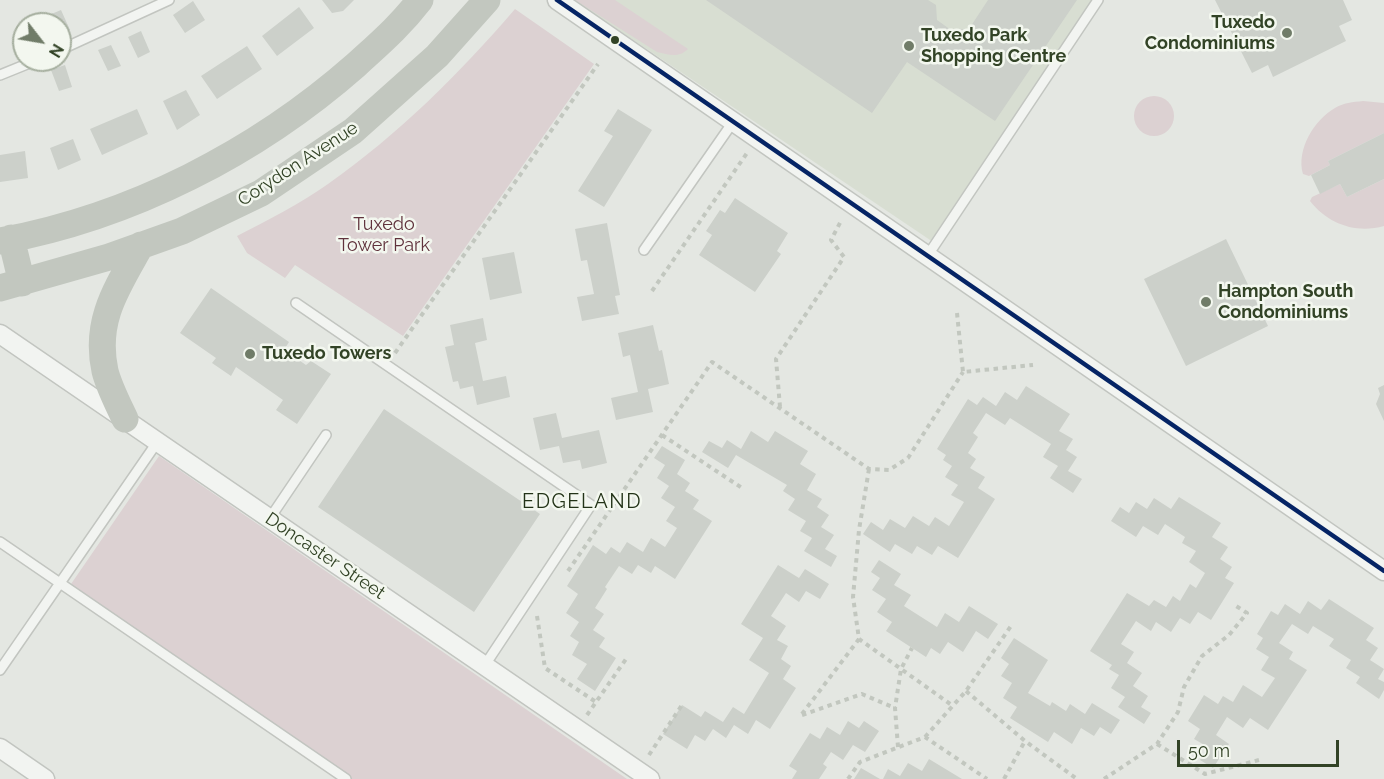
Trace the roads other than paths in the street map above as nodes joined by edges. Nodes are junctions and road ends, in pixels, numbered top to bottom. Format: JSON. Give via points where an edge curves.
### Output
{"nodes":[{"id":1,"x":169,"y":0,"type":"edge"},
{"id":2,"x":420,"y":0,"type":"edge"},
{"id":3,"x":487,"y":0,"type":"edge"},
{"id":4,"x":557,"y":0,"type":"edge"},
{"id":5,"x":1098,"y":0,"type":"edge"},
{"id":6,"x":72,"y":44,"type":"edge"},
{"id":7,"x":734,"y":122,"type":"junction"},
{"id":8,"x":6,"y":239,"type":"edge"},
{"id":9,"x":141,"y":245,"type":"junction"},
{"id":10,"x":644,"y":250,"type":"dead end"},
{"id":11,"x":928,"y":255,"type":"junction"},
{"id":12,"x":11,"y":286,"type":"edge"},
{"id":13,"x":296,"y":303,"type":"dead end"},
{"id":14,"x":0,"y":334,"type":"edge"},
{"id":15,"x":125,"y":419,"type":"junction"},
{"id":16,"x":326,"y":435,"type":"dead end"},
{"id":17,"x":158,"y":441,"type":"junction"},
{"id":18,"x":270,"y":518,"type":"junction"},
{"id":19,"x":0,"y":542,"type":"edge"},
{"id":20,"x":1384,"y":571,"type":"edge"},
{"id":21,"x":61,"y":584,"type":"junction"},
{"id":22,"x":485,"y":665,"type":"junction"},
{"id":23,"x":0,"y":670,"type":"edge"},
{"id":24,"x":0,"y":748,"type":"edge"},
{"id":25,"x":644,"y":775,"type":"edge"},
{"id":26,"x":45,"y":779,"type":"edge"},
{"id":27,"x":346,"y":779,"type":"edge"}],
"edges":[{"from":1,"to":6,"type":"lane"},
{"from":2,"to":8,"type":"main road","via":[[403,23],[320,96],[237,153],[87,220]]},
{"from":3,"to":9,"type":"main road","name":"Corydon Avenue","via":[[437,56],[353,131],[261,193],[182,231]]},
{"from":4,"to":7,"type":"street"},
{"from":5,"to":11,"type":"lane"},
{"from":7,"to":10,"type":"lane"},
{"from":7,"to":11,"type":"street"},
{"from":8,"to":12,"type":"main road"},
{"from":9,"to":12,"type":"main road","name":"Corydon Avenue"},
{"from":9,"to":15,"type":"main road","via":[[106,310],[103,336],[106,374]]},
{"from":11,"to":20,"type":"street"},
{"from":13,"to":22,"type":"lane","via":[[591,505]]},
{"from":14,"to":15,"type":"street","name":"Doncaster Street"},
{"from":15,"to":17,"type":"street","name":"Doncaster Street"},
{"from":16,"to":18,"type":"lane"},
{"from":17,"to":18,"type":"street","name":"Doncaster Street"},
{"from":17,"to":21,"type":"lane"},
{"from":18,"to":22,"type":"street","name":"Doncaster Street"},
{"from":19,"to":21,"type":"lane"},
{"from":21,"to":23,"type":"lane"},
{"from":21,"to":27,"type":"lane"},
{"from":22,"to":25,"type":"street","name":"Doncaster Street"},
{"from":24,"to":26,"type":"street"}]}
